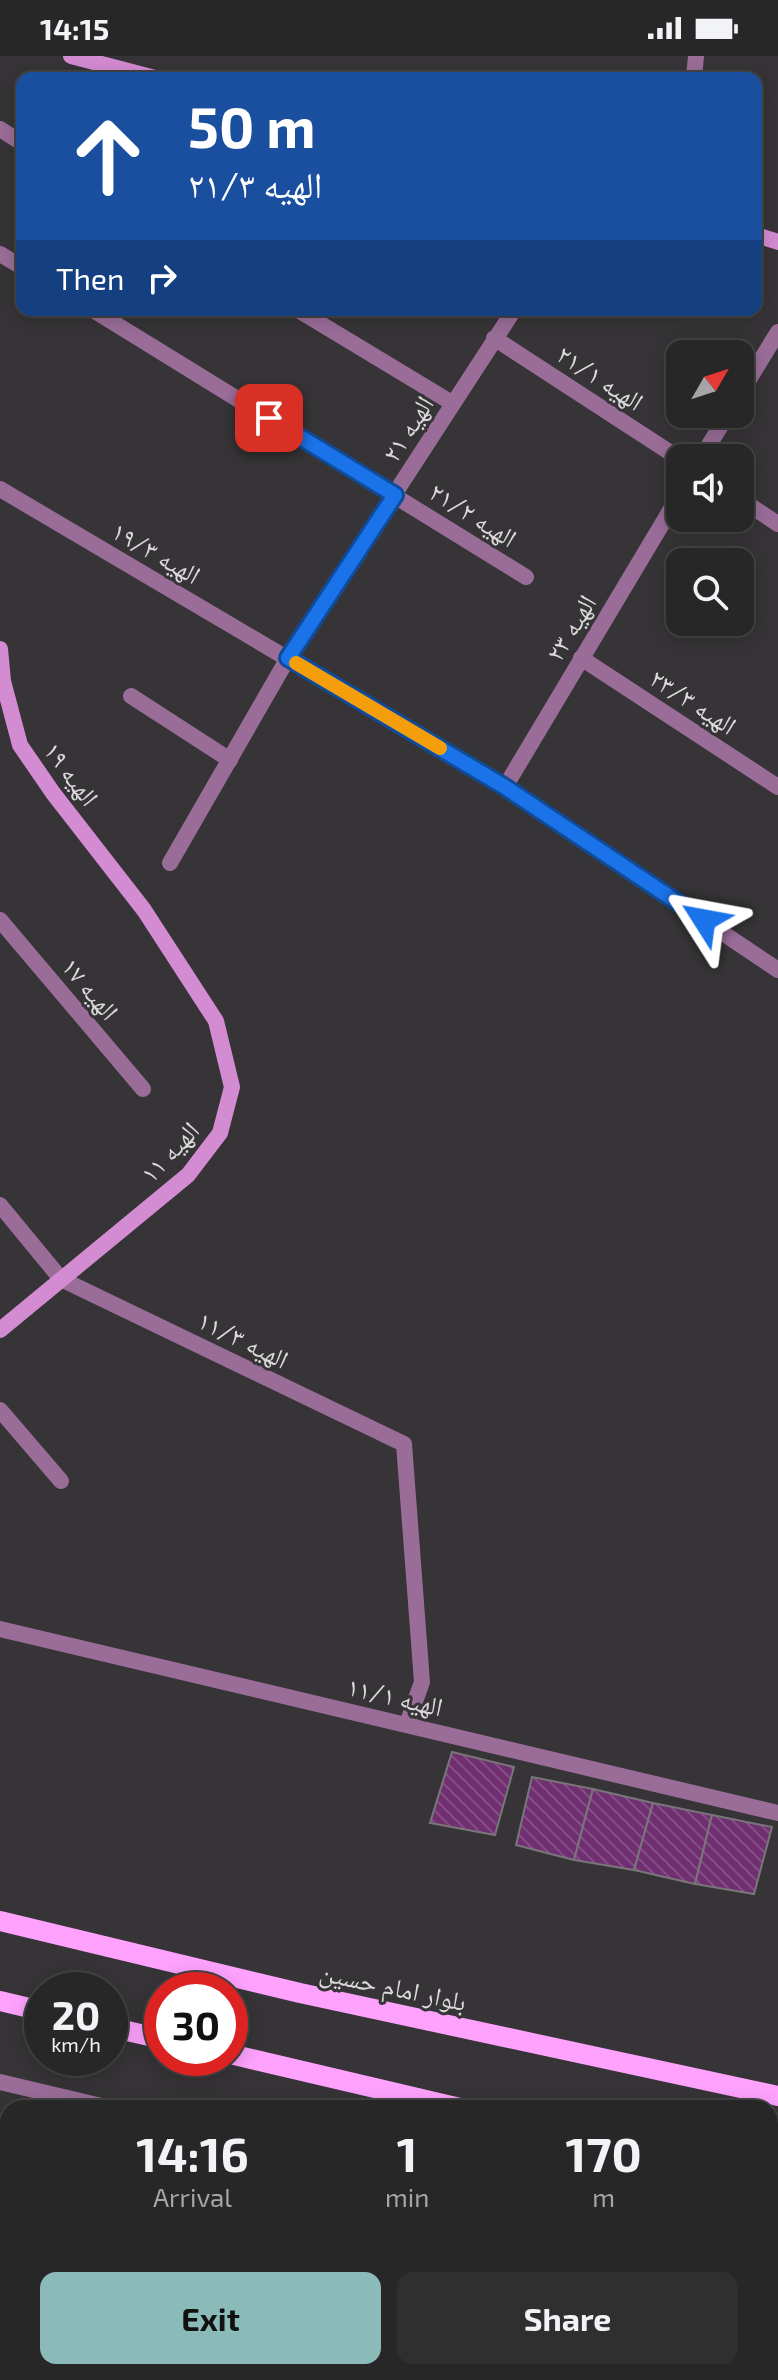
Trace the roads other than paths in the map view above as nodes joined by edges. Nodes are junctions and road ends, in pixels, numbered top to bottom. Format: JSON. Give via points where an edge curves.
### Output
{"nodes":[{"id":1,"x":71,"y":56,"type":"edge"},
{"id":2,"x":132,"y":72,"type":"edge"},
{"id":3,"x":103,"y":316,"type":"edge"},
{"id":4,"x":308,"y":316,"type":"edge"},
{"id":5,"x":510,"y":316,"type":"edge"},
{"id":6,"x":778,"y":332,"type":"edge"},
{"id":7,"x":494,"y":338,"type":"junction"},
{"id":8,"x":754,"y":371,"type":"edge"},
{"id":9,"x":452,"y":403,"type":"junction"},
{"id":10,"x":666,"y":450,"type":"edge"},
{"id":11,"x":0,"y":489,"type":"edge"},
{"id":12,"x":395,"y":495,"type":"junction"},
{"id":13,"x":754,"y":508,"type":"edge"},
{"id":14,"x":666,"y":517,"type":"edge"},
{"id":15,"x":778,"y":524,"type":"edge"},
{"id":16,"x":526,"y":577,"type":"dead end"},
{"id":17,"x":0,"y":649,"type":"edge"},
{"id":18,"x":288,"y":658,"type":"junction"},
{"id":19,"x":581,"y":658,"type":"junction"},
{"id":20,"x":131,"y":696,"type":"dead end"},
{"id":21,"x":230,"y":760,"type":"junction"},
{"id":22,"x":505,"y":787,"type":"junction"},
{"id":23,"x":778,"y":787,"type":"edge"},
{"id":24,"x":170,"y":863,"type":"dead end"},
{"id":25,"x":144,"y":910,"type":"joint"},
{"id":26,"x":0,"y":920,"type":"edge"},
{"id":27,"x":778,"y":970,"type":"edge"},
{"id":28,"x":143,"y":1089,"type":"dead end"},
{"id":29,"x":0,"y":1205,"type":"edge"},
{"id":30,"x":61,"y":1279,"type":"junction"},
{"id":31,"x":0,"y":1330,"type":"edge"},
{"id":32,"x":0,"y":1410,"type":"edge"},
{"id":33,"x":61,"y":1481,"type":"dead end"},
{"id":34,"x":0,"y":1629,"type":"edge"},
{"id":35,"x":407,"y":1724,"type":"junction"},
{"id":36,"x":778,"y":1813,"type":"edge"},
{"id":37,"x":0,"y":1921,"type":"edge"},
{"id":38,"x":0,"y":2001,"type":"edge"},
{"id":39,"x":24,"y":2007,"type":"edge"},
{"id":40,"x":248,"y":2058,"type":"edge"},
{"id":41,"x":0,"y":2082,"type":"edge"},
{"id":42,"x":778,"y":2096,"type":"edge"},
{"id":43,"x":76,"y":2100,"type":"edge"},
{"id":44,"x":423,"y":2100,"type":"edge"}],
"edges":[{"from":1,"to":2,"type":"street"},
{"from":3,"to":12,"type":"street","name":"الهیه ۲۱/۲"},
{"from":4,"to":9,"type":"street"},
{"from":5,"to":7,"type":"street","name":"الهیه ۲۱"},
{"from":6,"to":8,"type":"street"},
{"from":7,"to":9,"type":"street","name":"الهیه ۲۱"},
{"from":7,"to":10,"type":"street","name":"الهیه ۲۱/۱"},
{"from":9,"to":12,"type":"street","name":"الهیه ۲۱"},
{"from":11,"to":18,"type":"street","name":"الهیه ۱۹/۳"},
{"from":12,"to":16,"type":"street","name":"الهیه ۲۱/۲"},
{"from":12,"to":18,"type":"street","name":"الهیه ۲۱"},
{"from":13,"to":15,"type":"street"},
{"from":14,"to":19,"type":"street","name":"الهیه ۲۳"},
{"from":17,"to":25,"type":"street","name":"الهیه ۱۹","via":[[20,745]]},
{"from":18,"to":21,"type":"street","name":"الهیه ۲۱"},
{"from":18,"to":22,"type":"street","name":"الهیه ۱۹/۳"},
{"from":19,"to":22,"type":"street","name":"الهیه ۲۳"},
{"from":19,"to":23,"type":"street","name":"الهیه ۲۳/۳"},
{"from":20,"to":21,"type":"street"},
{"from":21,"to":24,"type":"street","name":"الهیه ۲۱"},
{"from":22,"to":27,"type":"street","name":"الهیه ۱۹/۳"},
{"from":25,"to":30,"type":"street","name":"الهیه ۱۱","via":[[216,1021],[232,1087],[220,1133],[188,1175]]},
{"from":26,"to":28,"type":"street","name":"الهیه ۱۷"},
{"from":29,"to":30,"type":"street"},
{"from":30,"to":31,"type":"street","name":"الهیه ۱۱"},
{"from":30,"to":35,"type":"street","name":"الهیه ۱۱/۳","via":[[404,1444],[422,1682]]},
{"from":32,"to":33,"type":"street"},
{"from":34,"to":35,"type":"street","name":"الهیه ۱۱/۱"},
{"from":35,"to":36,"type":"street","name":"الهیه ۱۱/۱"},
{"from":37,"to":42,"type":"main road","name":"بلوار امام حسین","via":[[300,1993]]},
{"from":38,"to":39,"type":"main road"},
{"from":40,"to":44,"type":"main road"},
{"from":41,"to":43,"type":"street"}]}
